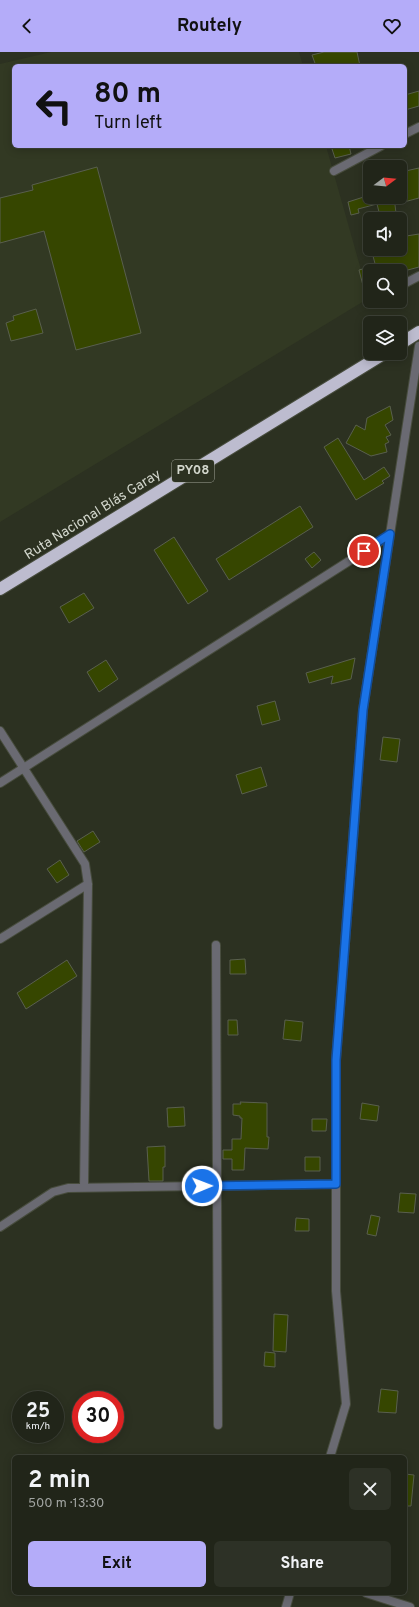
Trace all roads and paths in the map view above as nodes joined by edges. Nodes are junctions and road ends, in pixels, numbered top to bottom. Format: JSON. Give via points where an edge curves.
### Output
{"nodes":[{"id":1,"x":419,"y":127,"type":"edge"},
{"id":2,"x":407,"y":133,"type":"edge"},
{"id":3,"x":377,"y":148,"type":"edge"},
{"id":4,"x":334,"y":171,"type":"dead end"},
{"id":5,"x":419,"y":276,"type":"edge"},
{"id":6,"x":407,"y":282,"type":"edge"},
{"id":7,"x":419,"y":332,"type":"edge"},
{"id":8,"x":407,"y":340,"type":"edge"},
{"id":9,"x":419,"y":346,"type":"edge"},
{"id":10,"x":374,"y":360,"type":"edge"},
{"id":11,"x":390,"y":534,"type":"junction"},
{"id":12,"x":0,"y":589,"type":"edge"},
{"id":13,"x":0,"y":731,"type":"edge"},
{"id":14,"x":24,"y":768,"type":"junction"},
{"id":15,"x":0,"y":784,"type":"edge"},
{"id":16,"x":88,"y":884,"type":"junction"},
{"id":17,"x":0,"y":939,"type":"edge"},
{"id":18,"x":216,"y":945,"type":"dead end"},
{"id":19,"x":336,"y":1184,"type":"junction"},
{"id":20,"x":217,"y":1186,"type":"junction"},
{"id":21,"x":84,"y":1187,"type":"junction"},
{"id":22,"x":0,"y":1227,"type":"edge"},
{"id":23,"x":218,"y":1425,"type":"dead end"},
{"id":24,"x":331,"y":1455,"type":"edge"},
{"id":25,"x":289,"y":1595,"type":"edge"},
{"id":26,"x":372,"y":1595,"type":"edge"},
{"id":27,"x":286,"y":1607,"type":"edge"},
{"id":28,"x":410,"y":1607,"type":"edge"}],
"edges":[{"from":1,"to":2,"type":"street"},
{"from":3,"to":4,"type":"street"},
{"from":5,"to":6,"type":"street"},
{"from":7,"to":8,"type":"highway"},
{"from":9,"to":11,"type":"street"},
{"from":10,"to":12,"type":"highway","name":"Ruta Nacional Blás Garay","number":"PY08"},
{"from":11,"to":14,"type":"street"},
{"from":11,"to":19,"type":"street","via":[[363,710],[336,1060]]},
{"from":13,"to":14,"type":"street"},
{"from":14,"to":15,"type":"street"},
{"from":14,"to":16,"type":"street","via":[[85,864]]},
{"from":16,"to":17,"type":"street"},
{"from":16,"to":21,"type":"street"},
{"from":18,"to":20,"type":"street"},
{"from":19,"to":20,"type":"street"},
{"from":19,"to":24,"type":"street","via":[[336,1291],[346,1404]]},
{"from":20,"to":21,"type":"street"},
{"from":20,"to":23,"type":"street"},
{"from":21,"to":22,"type":"street","via":[[53,1192]]},
{"from":25,"to":27,"type":"street"},
{"from":26,"to":28,"type":"street"}]}
